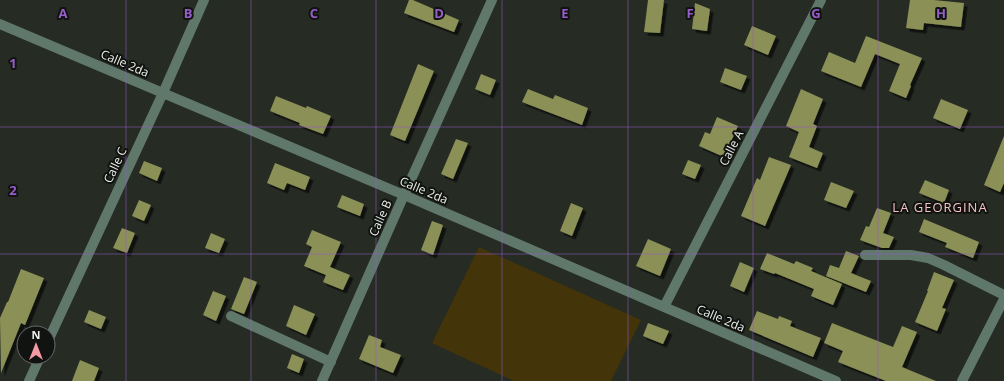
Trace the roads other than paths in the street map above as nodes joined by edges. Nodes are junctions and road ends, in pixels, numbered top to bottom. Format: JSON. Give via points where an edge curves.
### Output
{"nodes":[{"id":1,"x":204,"y":0,"type":"edge"},
{"id":2,"x":492,"y":0,"type":"edge"},
{"id":3,"x":821,"y":0,"type":"edge"},
{"id":4,"x":0,"y":24,"type":"edge"},
{"id":5,"x":163,"y":93,"type":"junction"},
{"id":6,"x":404,"y":196,"type":"junction"},
{"id":7,"x":865,"y":255,"type":"dead end"},
{"id":8,"x":1004,"y":295,"type":"edge"},
{"id":9,"x":1004,"y":299,"type":"edge"},
{"id":10,"x":664,"y":307,"type":"junction"},
{"id":11,"x":231,"y":316,"type":"dead end"},
{"id":12,"x":55,"y":325,"type":"edge"},
{"id":13,"x":330,"y":362,"type":"junction"},
{"id":14,"x":36,"y":365,"type":"edge"},
{"id":15,"x":29,"y":381,"type":"edge"},
{"id":16,"x":322,"y":381,"type":"edge"},
{"id":17,"x":836,"y":381,"type":"edge"},
{"id":18,"x":962,"y":381,"type":"edge"}],
"edges":[{"from":1,"to":5,"type":"street","name":"Calle C"},
{"from":2,"to":6,"type":"street","name":"Calle B"},
{"from":3,"to":10,"type":"street","name":"Calle A"},
{"from":4,"to":5,"type":"street","name":"Calle 2da"},
{"from":5,"to":6,"type":"street","name":"Calle 2da"},
{"from":5,"to":12,"type":"street","name":"Calle C"},
{"from":6,"to":10,"type":"street","name":"Calle 2da"},
{"from":6,"to":13,"type":"street","name":"Calle B"},
{"from":7,"to":8,"type":"street","via":[[911,255],[928,258]]},
{"from":9,"to":18,"type":"street"},
{"from":10,"to":17,"type":"street","name":"Calle 2da"},
{"from":11,"to":13,"type":"street"},
{"from":13,"to":16,"type":"street","name":"Calle B"},
{"from":14,"to":15,"type":"street"}]}
